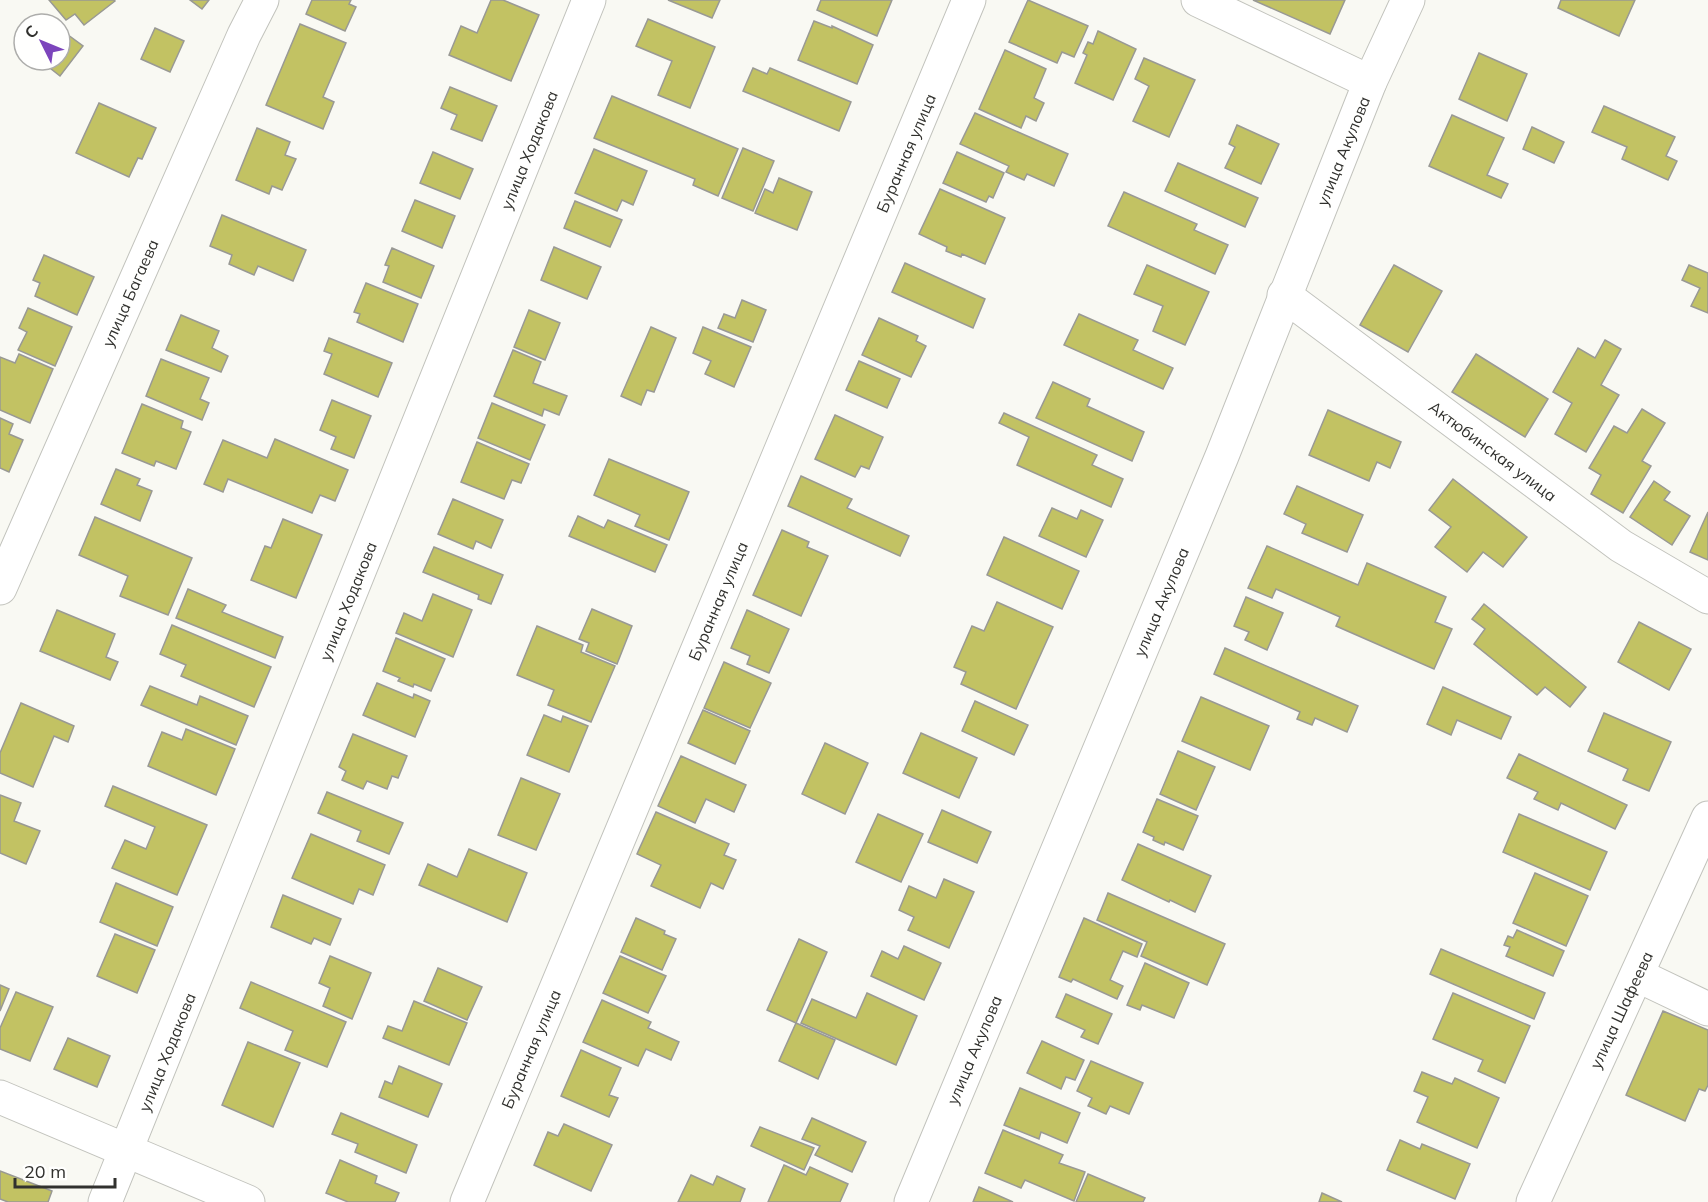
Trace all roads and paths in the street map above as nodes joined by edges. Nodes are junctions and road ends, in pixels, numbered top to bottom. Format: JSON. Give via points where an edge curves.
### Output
{"nodes":[{"id":1,"x":262,"y":0,"type":"edge"},
{"id":2,"x":589,"y":0,"type":"edge"},
{"id":3,"x":969,"y":0,"type":"edge"},
{"id":4,"x":1198,"y":0,"type":"edge"},
{"id":5,"x":1408,"y":0,"type":"edge"},
{"id":6,"x":1370,"y":82,"type":"junction"},
{"id":7,"x":1284,"y":295,"type":"junction"},
{"id":8,"x":0,"y":588,"type":"edge"},
{"id":9,"x":1708,"y":597,"type":"edge"},
{"id":10,"x":1708,"y":818,"type":"edge"},
{"id":11,"x":1637,"y":975,"type":"junction"},
{"id":12,"x":1708,"y":1009,"type":"edge"},
{"id":13,"x":0,"y":1097,"type":"edge"},
{"id":14,"x":127,"y":1150,"type":"junction"},
{"id":15,"x":105,"y":1202,"type":"edge"},
{"id":16,"x":248,"y":1202,"type":"edge"},
{"id":17,"x":467,"y":1202,"type":"edge"},
{"id":18,"x":911,"y":1202,"type":"edge"},
{"id":19,"x":1533,"y":1202,"type":"edge"}],
"edges":[{"from":1,"to":8,"type":"street","name":"улица Багаева"},
{"from":2,"to":14,"type":"street","name":"улица Ходакова"},
{"from":3,"to":17,"type":"street","name":"Буранная улица"},
{"from":4,"to":6,"type":"street"},
{"from":5,"to":6,"type":"street","name":"улица Акулова"},
{"from":6,"to":7,"type":"street","name":"улица Акулова"},
{"from":7,"to":9,"type":"street","name":"Актюбинская улица","via":[[1621,546]]},
{"from":7,"to":18,"type":"street","name":"улица Акулова","via":[[1217,467]]},
{"from":10,"to":11,"type":"street","name":"улица Шафеева"},
{"from":11,"to":12,"type":"street"},
{"from":11,"to":19,"type":"street","name":"улица Шафеева"},
{"from":13,"to":14,"type":"street"},
{"from":14,"to":15,"type":"street","name":"улица Ходакова"},
{"from":14,"to":16,"type":"street"}]}
